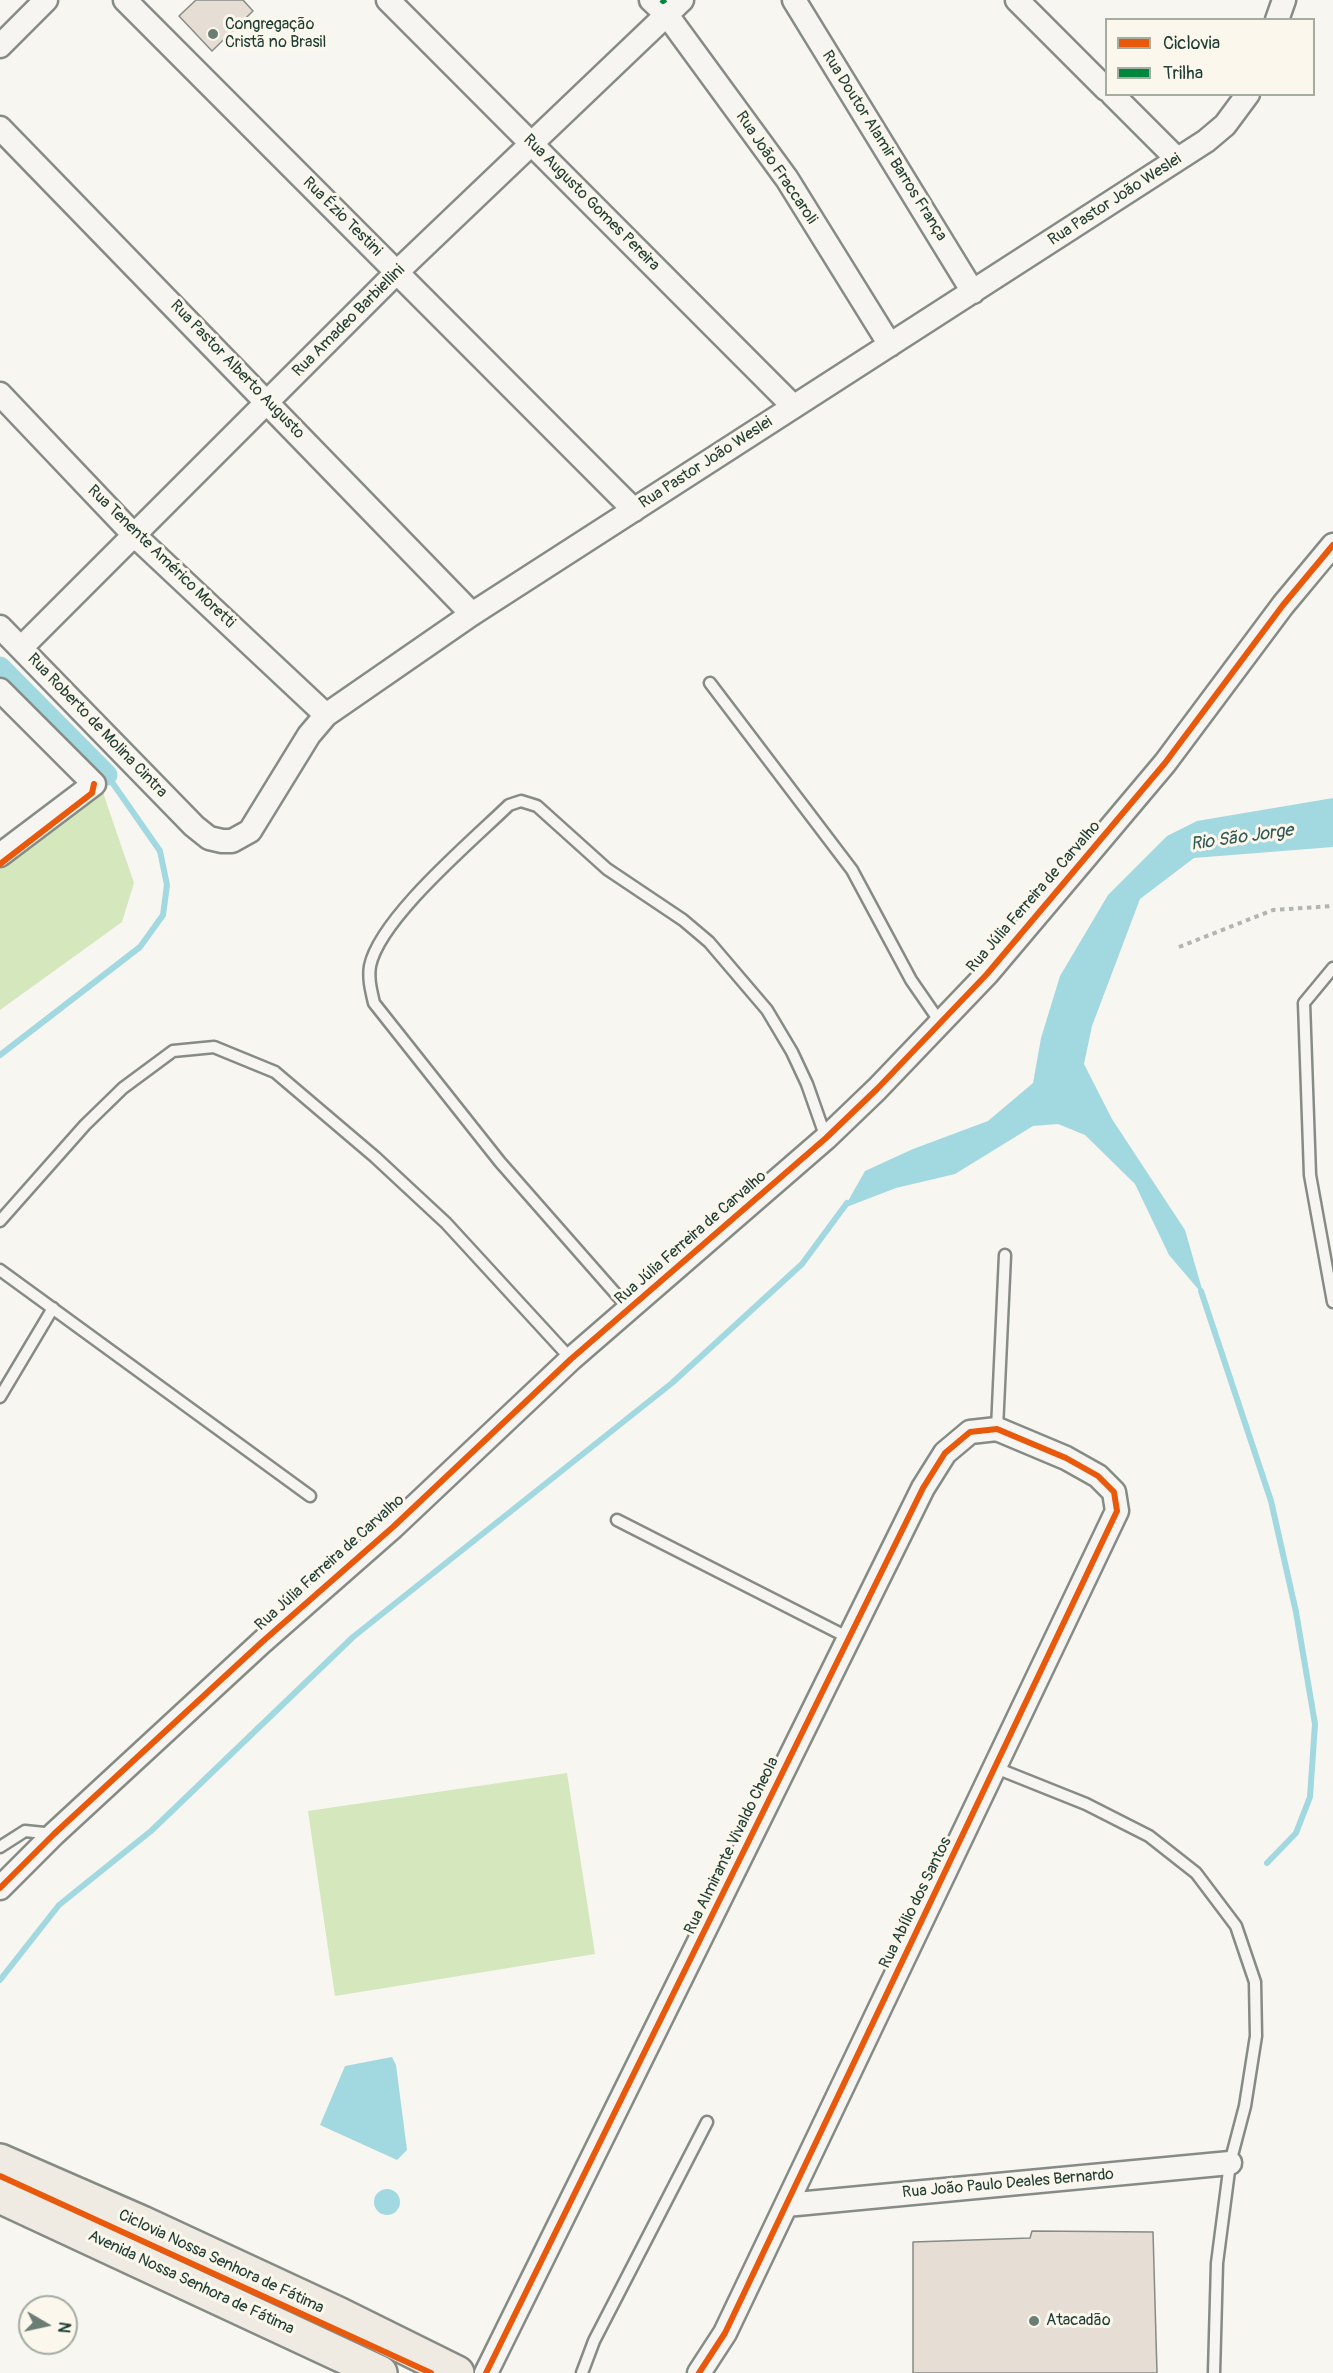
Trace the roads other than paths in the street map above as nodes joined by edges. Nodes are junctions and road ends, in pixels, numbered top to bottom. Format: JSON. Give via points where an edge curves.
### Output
{"nodes":[{"id":1,"x":46,"y":0,"type":"edge"},
{"id":2,"x":125,"y":0,"type":"edge"},
{"id":3,"x":387,"y":0,"type":"edge"},
{"id":4,"x":794,"y":0,"type":"edge"},
{"id":5,"x":1017,"y":0,"type":"edge"},
{"id":6,"x":667,"y":5,"type":"edge"},
{"id":7,"x":0,"y":46,"type":"edge"},
{"id":8,"x":1105,"y":87,"type":"edge"},
{"id":9,"x":1114,"y":96,"type":"edge"},
{"id":10,"x":1246,"y":96,"type":"edge"},
{"id":11,"x":0,"y":128,"type":"edge"},
{"id":12,"x":532,"y":144,"type":"junction"},
{"id":13,"x":1177,"y":159,"type":"junction"},
{"id":14,"x":397,"y":272,"type":"junction"},
{"id":15,"x":973,"y":292,"type":"junction"},
{"id":16,"x":890,"y":345,"type":"junction"},
{"id":17,"x":0,"y":394,"type":"edge"},
{"id":18,"x":268,"y":402,"type":"junction"},
{"id":19,"x":793,"y":406,"type":"junction"},
{"id":20,"x":634,"y":510,"type":"junction"},
{"id":21,"x":134,"y":534,"type":"junction"},
{"id":22,"x":1333,"y":545,"type":"edge"},
{"id":23,"x":472,"y":614,"type":"junction"},
{"id":24,"x":0,"y":627,"type":"edge"},
{"id":25,"x":21,"y":648,"type":"junction"},
{"id":26,"x":710,"y":683,"type":"dead end"},
{"id":27,"x":0,"y":690,"type":"edge"},
{"id":28,"x":326,"y":715,"type":"junction"},
{"id":29,"x":194,"y":826,"type":"joint"},
{"id":30,"x":0,"y":855,"type":"edge"},
{"id":31,"x":1333,"y":968,"type":"edge"},
{"id":32,"x":940,"y":1022,"type":"junction"},
{"id":33,"x":826,"y":1138,"type":"junction"},
{"id":34,"x":0,"y":1221,"type":"edge"},
{"id":35,"x":1005,"y":1256,"type":"dead end"},
{"id":36,"x":0,"y":1270,"type":"edge"},
{"id":37,"x":1333,"y":1302,"type":"edge"},
{"id":38,"x":52,"y":1308,"type":"junction"},
{"id":39,"x":630,"y":1310,"type":"junction"},
{"id":40,"x":571,"y":1359,"type":"junction"},
{"id":41,"x":0,"y":1397,"type":"edge"},
{"id":42,"x":997,"y":1429,"type":"junction"},
{"id":43,"x":310,"y":1496,"type":"dead end"},
{"id":44,"x":616,"y":1520,"type":"dead end"},
{"id":45,"x":849,"y":1638,"type":"junction"},
{"id":46,"x":996,"y":1768,"type":"junction"},
{"id":47,"x":54,"y":1834,"type":"junction"},
{"id":48,"x":0,"y":1847,"type":"edge"},
{"id":49,"x":0,"y":1888,"type":"edge"},
{"id":50,"x":707,"y":2122,"type":"dead end"},
{"id":51,"x":0,"y":2161,"type":"edge"},
{"id":52,"x":1230,"y":2163,"type":"junction"},
{"id":53,"x":0,"y":2196,"type":"edge"},
{"id":54,"x":786,"y":2205,"type":"junction"},
{"id":55,"x":380,"y":2373,"type":"edge"},
{"id":56,"x":457,"y":2373,"type":"edge"},
{"id":57,"x":486,"y":2373,"type":"edge"},
{"id":58,"x":582,"y":2373,"type":"edge"},
{"id":59,"x":699,"y":2373,"type":"edge"},
{"id":60,"x":1214,"y":2373,"type":"edge"}],
"edges":[{"from":1,"to":7,"type":"street"},
{"from":2,"to":14,"type":"street","name":"Rua Ézio Testini"},
{"from":3,"to":12,"type":"street","name":"Rua Augusto Gomes Pereira"},
{"from":4,"to":15,"type":"street","name":"Rua Doutor Alamir Barros França"},
{"from":5,"to":8,"type":"street"},
{"from":6,"to":12,"type":"street","name":"Rua Amadeo Barbiellini"},
{"from":6,"to":16,"type":"street","name":"Rua João Fraccaroli","via":[[787,179]]},
{"from":9,"to":13,"type":"street"},
{"from":10,"to":13,"type":"street","name":"Rua Pastor João Weslei","via":[[1225,124]]},
{"from":11,"to":18,"type":"street","name":"Rua Pastor Alberto Augusto"},
{"from":12,"to":14,"type":"street","name":"Rua Amadeo Barbiellini"},
{"from":12,"to":19,"type":"street","name":"Rua Augusto Gomes Pereira"},
{"from":13,"to":15,"type":"street","name":"Rua Pastor João Weslei"},
{"from":14,"to":18,"type":"street","name":"Rua Amadeo Barbiellini"},
{"from":14,"to":20,"type":"street","name":"Rua Ézio Testini"},
{"from":15,"to":16,"type":"street","name":"Rua Pastor João Weslei"},
{"from":16,"to":19,"type":"street","name":"Rua Pastor João Weslei"},
{"from":17,"to":21,"type":"street","name":"Rua Tenente Américo Moretti"},
{"from":18,"to":21,"type":"street","name":"Rua Amadeo Barbiellini"},
{"from":18,"to":23,"type":"street","name":"Rua Pastor Alberto Augusto"},
{"from":19,"to":20,"type":"street","name":"Rua Pastor João Weslei"},
{"from":20,"to":23,"type":"street","name":"Rua Pastor João Weslei"},
{"from":21,"to":25,"type":"street","name":"Rua Amadeo Barbiellini"},
{"from":21,"to":28,"type":"street","name":"Rua Tenente Américo Moretti"},
{"from":22,"to":32,"type":"street","name":"Rua Júlia Ferreira de Carvalho","via":[[1165,763],[987,974]]},
{"from":23,"to":28,"type":"street","name":"Rua Pastor João Weslei"},
{"from":24,"to":25,"type":"street","name":"Rua Roberto de Molina Cintra"},
{"from":25,"to":29,"type":"street","name":"Rua Roberto de Molina Cintra"},
{"from":26,"to":32,"type":"lane","via":[[852,870],[911,980]]},
{"from":27,"to":30,"type":"street","via":[[94,784]]},
{"from":28,"to":29,"type":"street","name":"Rua Pastor João Weslei","via":[[309,735],[250,831],[232,841],[222,841],[209,838]]},
{"from":31,"to":37,"type":"lane","via":[[1304,1003],[1310,1175]]},
{"from":32,"to":33,"type":"street","name":"Rua Júlia Ferreira de Carvalho"},
{"from":33,"to":39,"type":"street","name":"Rua Júlia Ferreira de Carvalho"},
{"from":33,"to":39,"type":"lane","via":[[807,1084],[767,1010],[709,942],[607,869],[537,806],[521,801],[509,805],[416,894],[382,938],[370,965],[369,983],[374,1003],[500,1162]]},
{"from":34,"to":40,"type":"lane","via":[[85,1125],[123,1089],[173,1051],[214,1047],[275,1072],[375,1157],[446,1223]]},
{"from":35,"to":42,"type":"lane"},
{"from":36,"to":38,"type":"lane"},
{"from":38,"to":41,"type":"lane"},
{"from":38,"to":43,"type":"lane"},
{"from":39,"to":40,"type":"street","name":"Rua Júlia Ferreira de Carvalho"},
{"from":40,"to":47,"type":"street","name":"Rua Júlia Ferreira de Carvalho","via":[[393,1527]]},
{"from":42,"to":45,"type":"street","name":"Rua Almirante Vivaldo Cheola","via":[[970,1432],[945,1453],[923,1488]]},
{"from":42,"to":46,"type":"street","name":"Rua Abílio dos Santos","via":[[1098,1476],[1114,1492],[1117,1511]]},
{"from":44,"to":45,"type":"lane"},
{"from":45,"to":57,"type":"street","name":"Rua Almirante Vivaldo Cheola"},
{"from":46,"to":52,"type":"lane","via":[[1086,1804],[1149,1836],[1196,1873],[1236,1926],[1255,1982],[1257,2036]]},
{"from":46,"to":54,"type":"street","name":"Rua Abílio dos Santos"},
{"from":47,"to":48,"type":"lane","via":[[25,1831]]},
{"from":47,"to":49,"type":"street","name":"Rua Júlia Ferreira de Carvalho"},
{"from":50,"to":58,"type":"lane","via":[[594,2341]]},
{"from":51,"to":56,"type":"main road","name":"Avenida Nossa Senhora de Fátima","via":[[330,2310]]},
{"from":52,"to":54,"type":"street","name":"Rua João Paulo Deales Bernardo"},
{"from":52,"to":60,"type":"lane","via":[[1217,2263]]},
{"from":53,"to":55,"type":"main road","name":"Avenida Nossa Senhora de Fátima"},
{"from":54,"to":59,"type":"street","name":"Rua Abílio dos Santos","via":[[725,2332]]}]}
